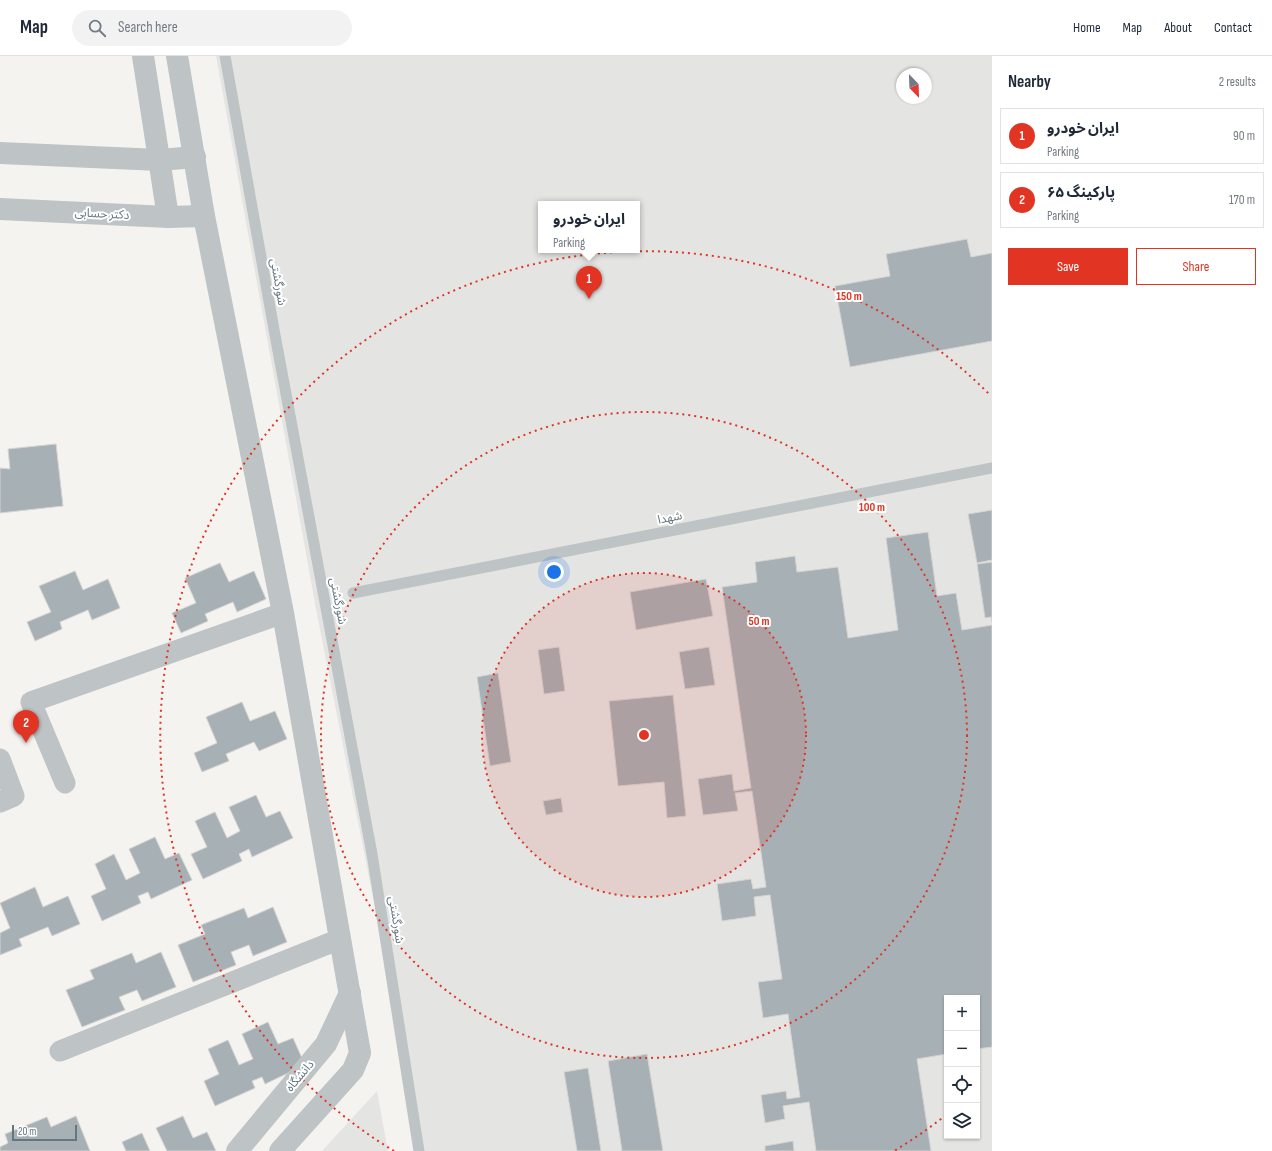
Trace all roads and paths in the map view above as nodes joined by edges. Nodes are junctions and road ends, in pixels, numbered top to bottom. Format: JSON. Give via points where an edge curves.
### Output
{"nodes":[{"id":1,"x":143,"y":56,"type":"edge"},
{"id":2,"x":177,"y":56,"type":"edge"},
{"id":3,"x":225,"y":56,"type":"edge"},
{"id":4,"x":0,"y":153,"type":"edge"},
{"id":5,"x":195,"y":157,"type":"junction"},
{"id":6,"x":160,"y":160,"type":"junction"},
{"id":7,"x":0,"y":209,"type":"edge"},
{"id":8,"x":204,"y":216,"type":"junction"},
{"id":9,"x":168,"y":217,"type":"junction"},
{"id":10,"x":992,"y":468,"type":"edge"},
{"id":11,"x":353,"y":593,"type":"dead end"},
{"id":12,"x":283,"y":613,"type":"junction"},
{"id":13,"x":0,"y":759,"type":"edge"},
{"id":14,"x":65,"y":782,"type":"dead end"},
{"id":15,"x":0,"y":802,"type":"edge"},
{"id":16,"x":340,"y":939,"type":"junction"},
{"id":17,"x":350,"y":993,"type":"junction"},
{"id":18,"x":60,"y":1051,"type":"dead end"},
{"id":19,"x":237,"y":1151,"type":"edge"},
{"id":20,"x":280,"y":1151,"type":"edge"},
{"id":21,"x":419,"y":1151,"type":"edge"}],
"edges":[{"from":1,"to":6,"type":"street"},
{"from":2,"to":5,"type":"street"},
{"from":3,"to":21,"type":"lane","name":"شورگشتی","via":[[372,854]]},
{"from":4,"to":6,"type":"street"},
{"from":5,"to":6,"type":"street"},
{"from":5,"to":8,"type":"street"},
{"from":6,"to":9,"type":"street"},
{"from":7,"to":9,"type":"street","name":"دکتر حسابی"},
{"from":8,"to":9,"type":"street","name":"دکتر حسابی"},
{"from":8,"to":12,"type":"street"},
{"from":10,"to":11,"type":"lane","name":"شهدا"},
{"from":12,"to":14,"type":"street","via":[[31,702]]},
{"from":12,"to":16,"type":"street"},
{"from":13,"to":15,"type":"street","via":[[14,796]]},
{"from":16,"to":17,"type":"street"},
{"from":16,"to":18,"type":"street"},
{"from":17,"to":19,"type":"street","name":"دانشگاه","via":[[326,1044]]},
{"from":17,"to":20,"type":"street","via":[[360,1054],[353,1070]]}]}
